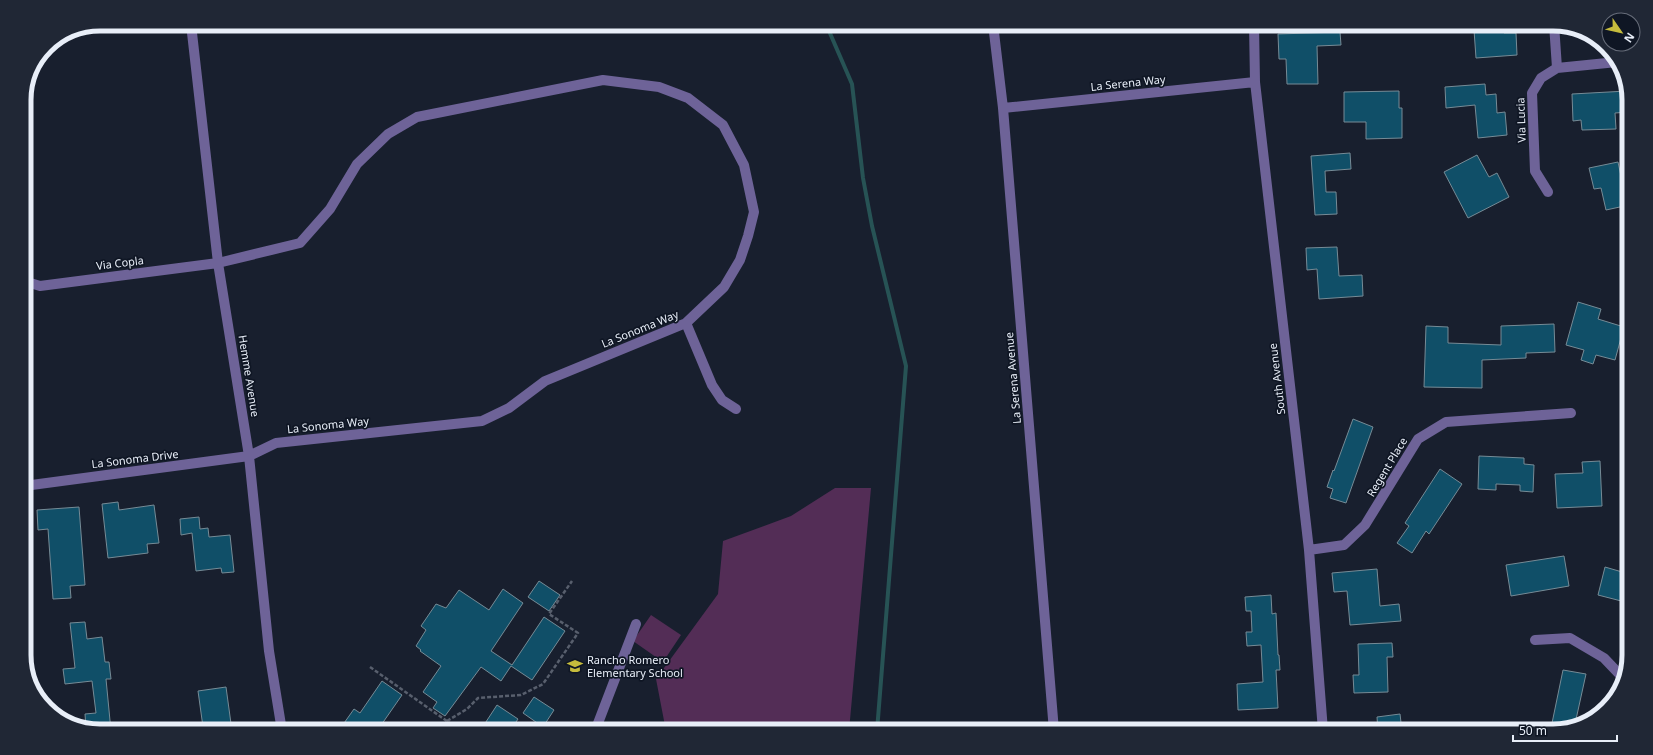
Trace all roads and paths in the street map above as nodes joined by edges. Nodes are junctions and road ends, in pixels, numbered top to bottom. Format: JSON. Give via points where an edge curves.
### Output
{"nodes":[{"id":1,"x":192,"y":31,"type":"edge"},
{"id":2,"x":994,"y":31,"type":"edge"},
{"id":3,"x":1254,"y":31,"type":"edge"},
{"id":4,"x":1554,"y":31,"type":"edge"},
{"id":5,"x":1611,"y":63,"type":"edge"},
{"id":6,"x":1557,"y":68,"type":"junction"},
{"id":7,"x":1255,"y":82,"type":"junction"},
{"id":8,"x":1003,"y":108,"type":"junction"},
{"id":9,"x":1548,"y":192,"type":"dead end"},
{"id":10,"x":218,"y":263,"type":"junction"},
{"id":11,"x":31,"y":283,"type":"edge"},
{"id":12,"x":686,"y":324,"type":"junction"},
{"id":13,"x":736,"y":409,"type":"dead end"},
{"id":14,"x":1571,"y":414,"type":"dead end"},
{"id":15,"x":249,"y":456,"type":"junction"},
{"id":16,"x":31,"y":485,"type":"edge"},
{"id":17,"x":1309,"y":550,"type":"junction"},
{"id":18,"x":572,"y":581,"type":"dead end"},
{"id":19,"x":636,"y":624,"type":"dead end"},
{"id":20,"x":1535,"y":640,"type":"dead end"},
{"id":21,"x":370,"y":667,"type":"dead end"},
{"id":22,"x":1619,"y":674,"type":"edge"},
{"id":23,"x":447,"y":721,"type":"junction"},
{"id":24,"x":281,"y":724,"type":"edge"},
{"id":25,"x":451,"y":724,"type":"edge"},
{"id":26,"x":598,"y":724,"type":"edge"},
{"id":27,"x":1053,"y":724,"type":"edge"},
{"id":28,"x":1322,"y":724,"type":"edge"}],
"edges":[{"from":1,"to":10,"type":"street","name":"Hemme Avenue"},
{"from":2,"to":8,"type":"street","name":"La Serena Avenue"},
{"from":3,"to":7,"type":"street","name":"South Avenue"},
{"from":4,"to":6,"type":"street"},
{"from":5,"to":6,"type":"street","name":"Via Lucia"},
{"from":6,"to":9,"type":"street","name":"Via Lucia","via":[[1541,78],[1532,93],[1535,171]]},
{"from":7,"to":8,"type":"street","name":"La Serena Way"},
{"from":7,"to":17,"type":"street","name":"South Avenue"},
{"from":8,"to":27,"type":"street","name":"La Serena Avenue"},
{"from":10,"to":11,"type":"street","name":"Via Copla","via":[[40,286]]},
{"from":10,"to":12,"type":"street","name":"La Sonoma Way","via":[[300,243],[330,209],[357,164],[388,134],[417,117],[603,80],[659,87],[688,98],[723,125],[744,165],[754,212],[740,260],[724,287]]},
{"from":10,"to":15,"type":"street","name":"Hemme Avenue"},
{"from":12,"to":13,"type":"street","via":[[712,385],[722,400]]},
{"from":12,"to":15,"type":"street","name":"La Sonoma Way","via":[[545,381],[509,408],[482,421],[276,443]]},
{"from":14,"to":17,"type":"street","name":"Regent Place","via":[[1446,422],[1418,439],[1365,526],[1344,546]]},
{"from":15,"to":16,"type":"street","name":"La Sonoma Drive"},
{"from":15,"to":24,"type":"street","name":"Hemme Avenue","via":[[269,651]]},
{"from":17,"to":28,"type":"street","name":"South Avenue"},
{"from":18,"to":23,"type":"path","via":[[549,614],[578,632],[543,684],[521,695],[478,698],[467,709]]},
{"from":19,"to":26,"type":"street"},
{"from":20,"to":22,"type":"street","via":[[1570,638],[1604,658]]},
{"from":21,"to":23,"type":"path"},
{"from":23,"to":25,"type":"path"}]}
